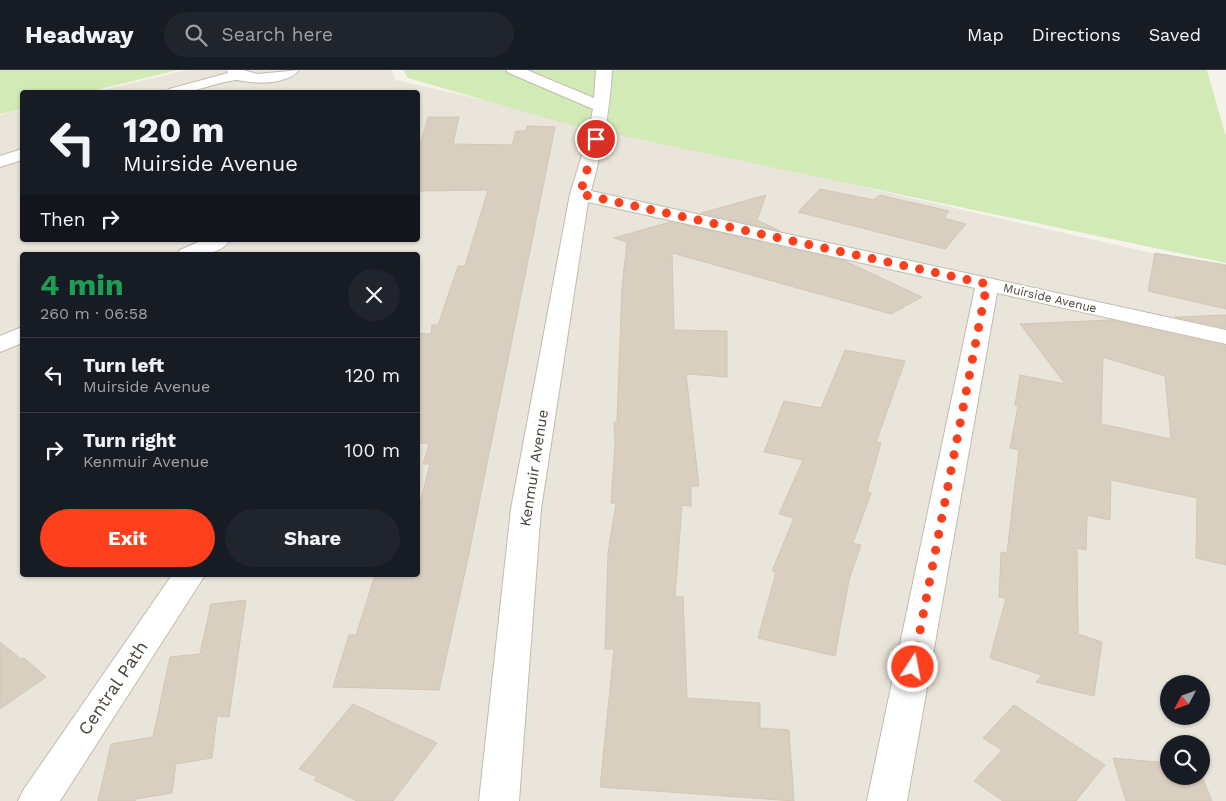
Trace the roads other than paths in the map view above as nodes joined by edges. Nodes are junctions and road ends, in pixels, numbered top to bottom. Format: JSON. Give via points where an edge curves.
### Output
{"nodes":[{"id":1,"x":291,"y":70,"type":"edge"},
{"id":2,"x":514,"y":70,"type":"edge"},
{"id":3,"x":604,"y":70,"type":"edge"},
{"id":4,"x":236,"y":72,"type":"edge"},
{"id":5,"x":181,"y":90,"type":"edge"},
{"id":6,"x":602,"y":107,"type":"junction"},
{"id":7,"x":20,"y":155,"type":"edge"},
{"id":8,"x":0,"y":162,"type":"edge"},
{"id":9,"x":580,"y":194,"type":"junction"},
{"id":10,"x":216,"y":242,"type":"edge"},
{"id":11,"x":194,"y":252,"type":"edge"},
{"id":12,"x":987,"y":284,"type":"junction"},
{"id":13,"x":20,"y":335,"type":"edge"},
{"id":14,"x":1226,"y":337,"type":"edge"},
{"id":15,"x":0,"y":344,"type":"edge"},
{"id":16,"x":188,"y":577,"type":"edge"},
{"id":17,"x":38,"y":801,"type":"edge"},
{"id":18,"x":499,"y":801,"type":"edge"},
{"id":19,"x":887,"y":801,"type":"edge"}],
"edges":[{"from":1,"to":4,"type":"street","via":[[264,78],[249,78]]},
{"from":2,"to":6,"type":"street"},
{"from":3,"to":6,"type":"street","name":"Kenmuir Avenue"},
{"from":4,"to":5,"type":"street"},
{"from":6,"to":9,"type":"street","name":"Kenmuir Avenue"},
{"from":7,"to":8,"type":"street"},
{"from":9,"to":12,"type":"street","name":"Muirside Avenue"},
{"from":9,"to":18,"type":"street","name":"Kenmuir Avenue","via":[[526,510]]},
{"from":10,"to":11,"type":"street"},
{"from":12,"to":14,"type":"street","name":"Muirside Avenue"},
{"from":12,"to":19,"type":"street"},
{"from":13,"to":15,"type":"street"},
{"from":16,"to":17,"type":"street","name":"Central Path"}]}
